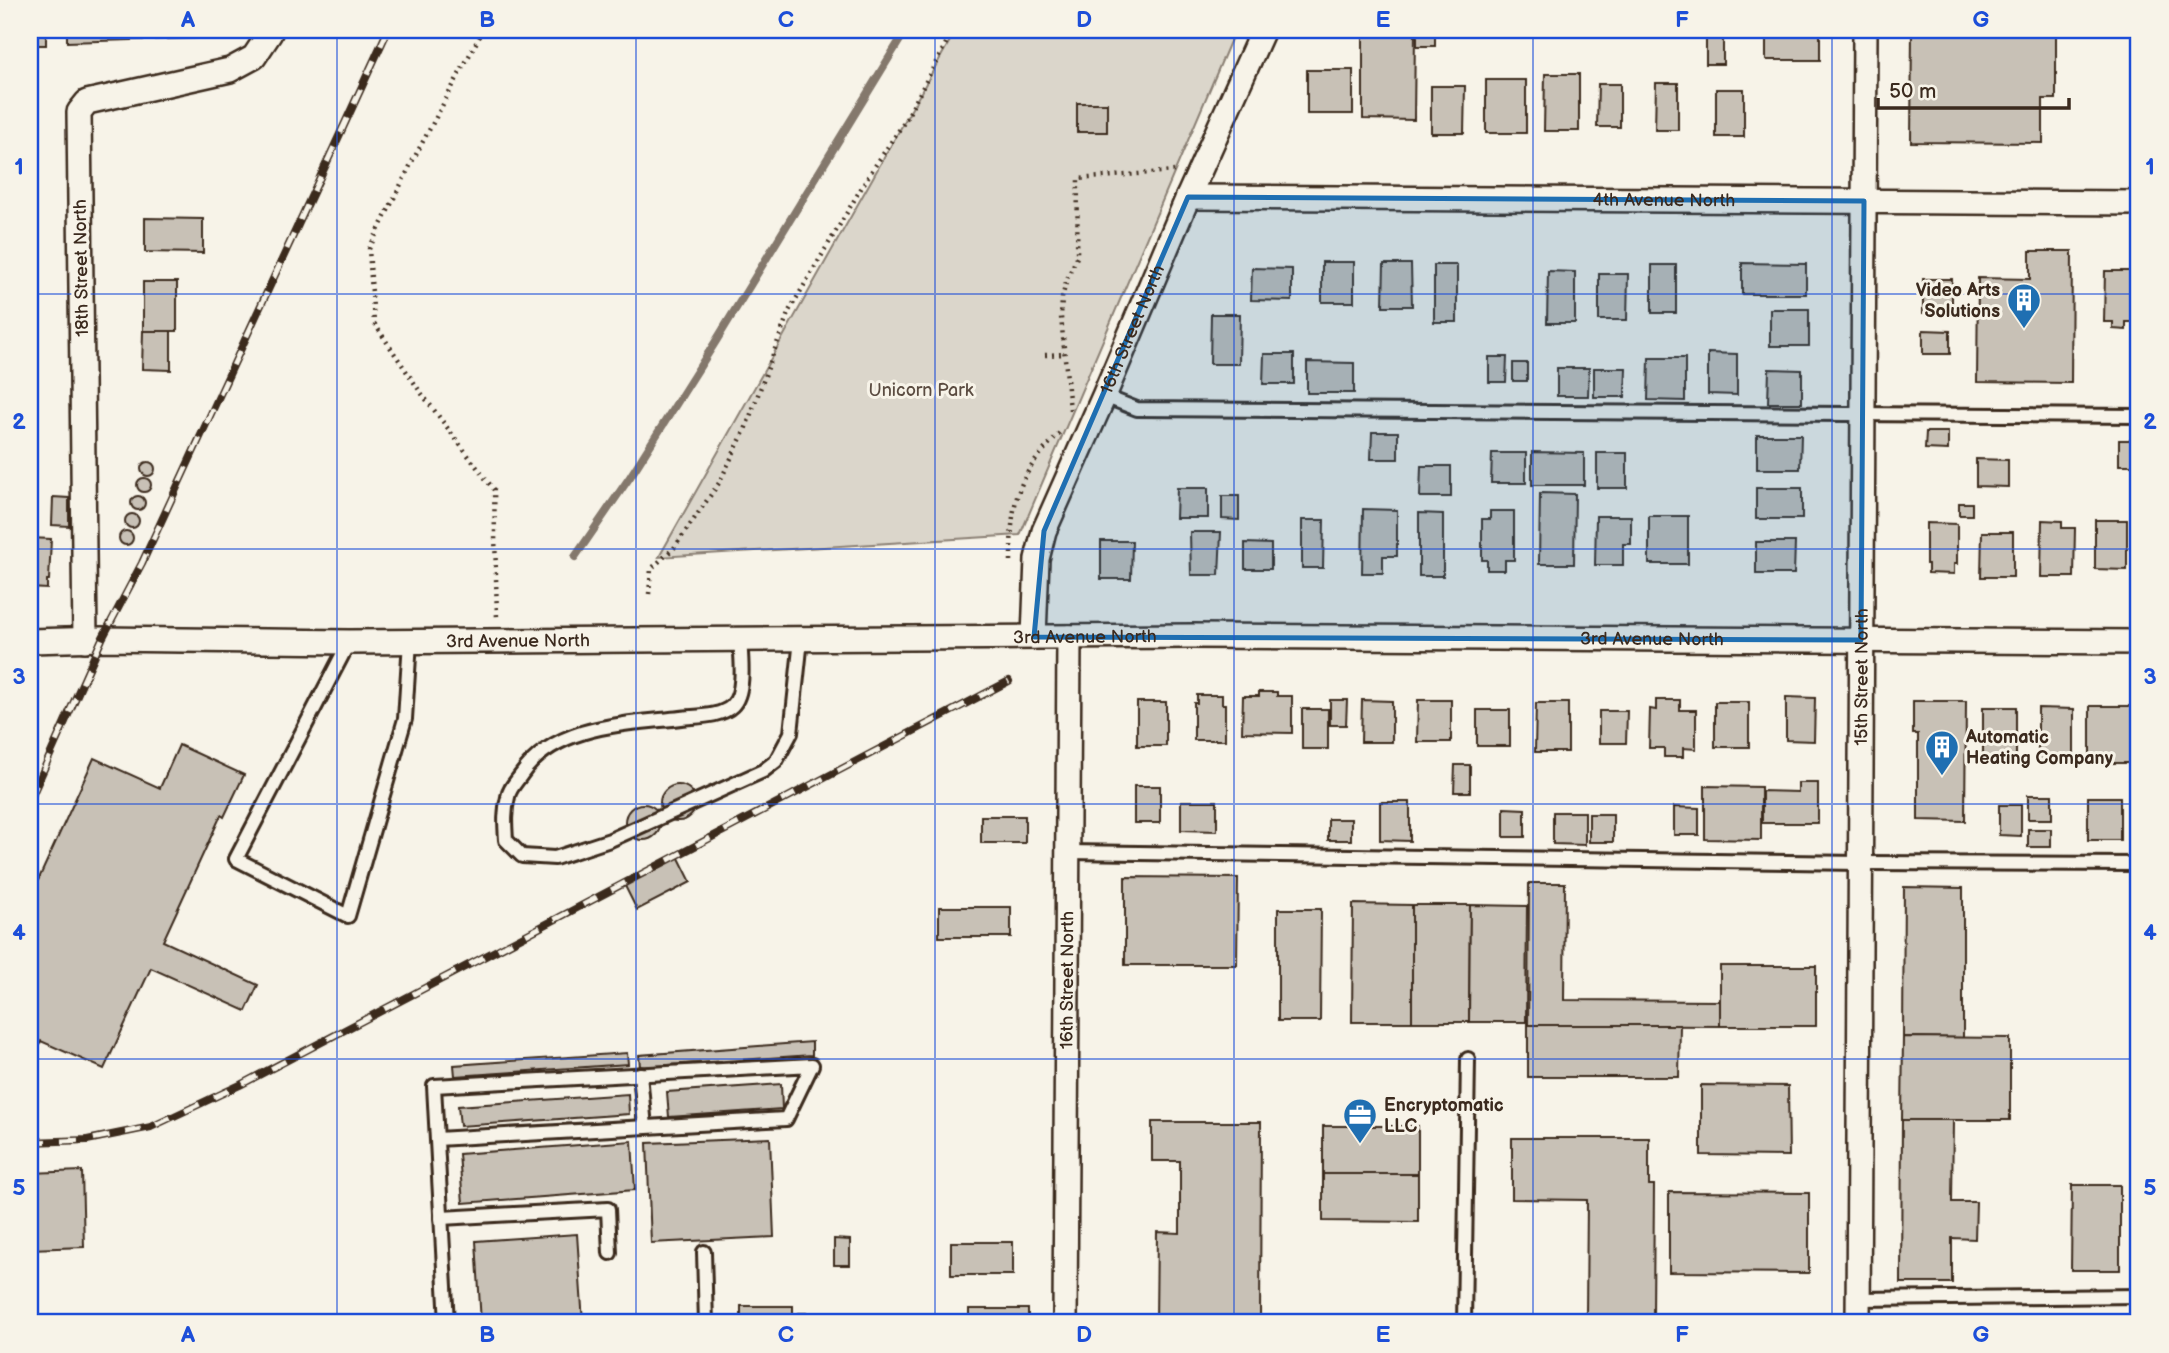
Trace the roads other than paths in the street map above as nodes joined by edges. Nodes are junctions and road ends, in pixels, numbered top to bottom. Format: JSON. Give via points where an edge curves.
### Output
{"nodes":[{"id":1,"x":1263,"y":30,"type":"edge"},
{"id":2,"x":1865,"y":30,"type":"edge"},
{"id":3,"x":271,"y":32,"type":"edge"},
{"id":4,"x":1188,"y":197,"type":"junction"},
{"id":5,"x":1864,"y":201,"type":"junction"},
{"id":6,"x":2139,"y":203,"type":"edge"},
{"id":7,"x":1104,"y":396,"type":"junction"},
{"id":8,"x":1863,"y":415,"type":"junction"},
{"id":9,"x":2139,"y":416,"type":"edge"},
{"id":10,"x":1034,"y":637,"type":"junction"},
{"id":11,"x":1069,"y":637,"type":"junction"},
{"id":12,"x":85,"y":639,"type":"junction"},
{"id":13,"x":740,"y":639,"type":"junction"},
{"id":14,"x":801,"y":639,"type":"junction"},
{"id":15,"x":30,"y":640,"type":"edge"},
{"id":16,"x":1861,"y":640,"type":"junction"},
{"id":17,"x":410,"y":641,"type":"junction"},
{"id":18,"x":349,"y":642,"type":"junction"},
{"id":19,"x":2139,"y":642,"type":"edge"},
{"id":20,"x":1068,"y":852,"type":"junction"},
{"id":21,"x":1860,"y":863,"type":"junction"},
{"id":22,"x":2139,"y":864,"type":"edge"},
{"id":23,"x":1468,"y":1059,"type":"dead end"},
{"id":24,"x":640,"y":1074,"type":"junction"},
{"id":25,"x":645,"y":1127,"type":"junction"},
{"id":26,"x":437,"y":1139,"type":"junction"},
{"id":27,"x":441,"y":1218,"type":"junction"},
{"id":28,"x":704,"y":1252,"type":"dead end"},
{"id":29,"x":610,"y":1253,"type":"dead end"},
{"id":30,"x":2139,"y":1296,"type":"edge"},
{"id":31,"x":1857,"y":1299,"type":"junction"},
{"id":32,"x":447,"y":1323,"type":"edge"},
{"id":33,"x":706,"y":1323,"type":"edge"},
{"id":34,"x":1065,"y":1323,"type":"edge"},
{"id":35,"x":1464,"y":1323,"type":"edge"},
{"id":36,"x":1857,"y":1323,"type":"edge"}],
"edges":[{"from":1,"to":4,"type":"street","name":"16th Street North"},
{"from":2,"to":5,"type":"street","name":"15th Street North"},
{"from":3,"to":12,"type":"street","name":"18th Street North","via":[[254,57],[230,70],[87,102],[79,112]]},
{"from":4,"to":5,"type":"street","name":"4th Avenue North"},
{"from":4,"to":7,"type":"street","name":"16th Street North"},
{"from":5,"to":6,"type":"street","name":"4th Avenue North"},
{"from":5,"to":8,"type":"street","name":"15th Street North"},
{"from":7,"to":8,"type":"lane","via":[[1137,409]]},
{"from":7,"to":10,"type":"street","name":"16th Street North","via":[[1044,531],[1037,559]]},
{"from":8,"to":9,"type":"lane"},
{"from":8,"to":16,"type":"street","name":"15th Street North"},
{"from":10,"to":11,"type":"street","name":"3rd Avenue North"},
{"from":10,"to":14,"type":"street","name":"3rd Avenue North"},
{"from":11,"to":16,"type":"street","name":"3rd Avenue North"},
{"from":11,"to":20,"type":"street","name":"16th Street North"},
{"from":12,"to":15,"type":"street","name":"3rd Avenue North"},
{"from":12,"to":18,"type":"street","name":"3rd Avenue North"},
{"from":13,"to":14,"type":"street","name":"3rd Avenue North"},
{"from":13,"to":14,"type":"lane","via":[[739,695],[732,707],[714,714],[608,726],[548,747],[508,794],[506,840],[522,856],[555,858],[610,840],[763,771],[776,761],[791,733]]},
{"from":13,"to":17,"type":"street","name":"3rd Avenue North"},
{"from":16,"to":19,"type":"street","name":"3rd Avenue North"},
{"from":16,"to":21,"type":"street","name":"15th Street North"},
{"from":17,"to":18,"type":"street","name":"3rd Avenue North"},
{"from":17,"to":18,"type":"lane","via":[[405,719],[348,916],[236,859]]},
{"from":20,"to":21,"type":"lane"},
{"from":20,"to":34,"type":"street","name":"16th Street North"},
{"from":21,"to":22,"type":"lane"},
{"from":21,"to":31,"type":"street","name":"15th Street North"},
{"from":23,"to":35,"type":"lane"},
{"from":24,"to":25,"type":"lane"},
{"from":24,"to":25,"type":"lane","via":[[811,1065],[786,1119]]},
{"from":24,"to":26,"type":"lane","via":[[433,1086]]},
{"from":25,"to":26,"type":"lane"},
{"from":26,"to":27,"type":"lane"},
{"from":27,"to":29,"type":"lane","via":[[608,1209]]},
{"from":27,"to":32,"type":"lane"},
{"from":28,"to":33,"type":"lane"},
{"from":30,"to":31,"type":"lane"},
{"from":31,"to":36,"type":"street","name":"15th Street North"}]}
